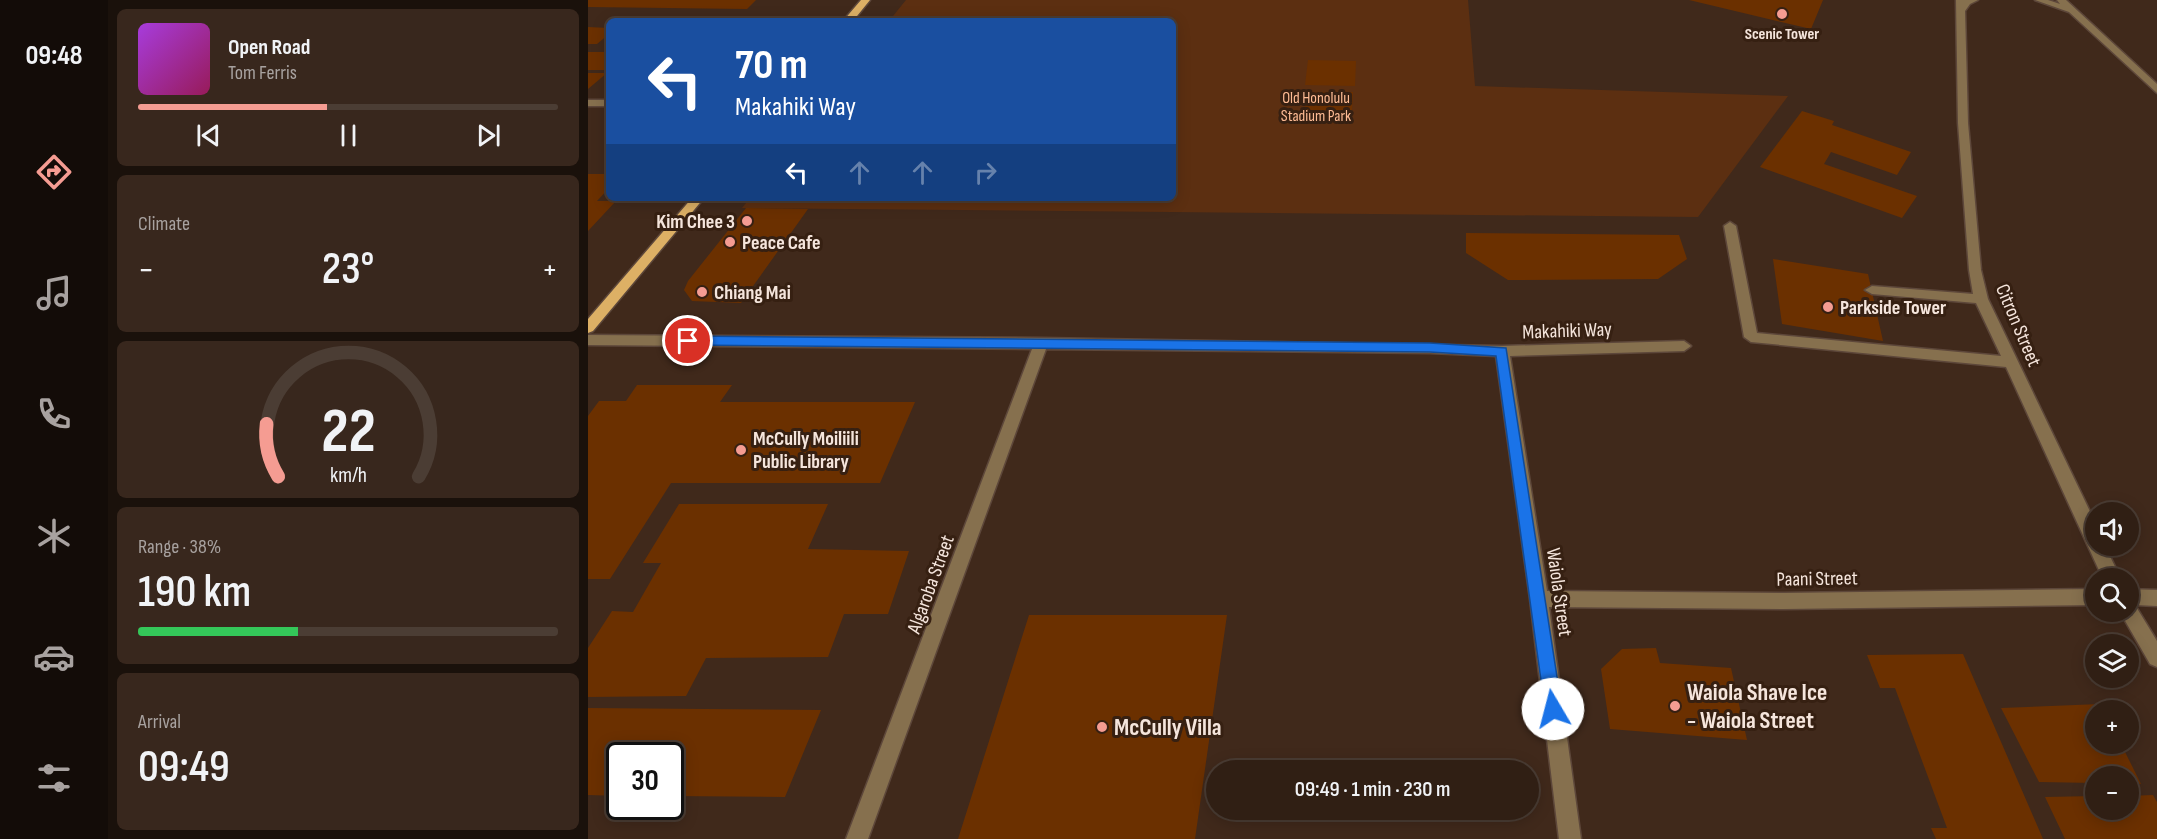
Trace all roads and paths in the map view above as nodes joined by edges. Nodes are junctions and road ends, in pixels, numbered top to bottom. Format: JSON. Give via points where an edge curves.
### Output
{"nodes":[{"id":1,"x":866,"y":0,"type":"edge"},
{"id":2,"x":1974,"y":0,"type":"edge"},
{"id":3,"x":2039,"y":0,"type":"edge"},
{"id":4,"x":2061,"y":0,"type":"edge"},
{"id":5,"x":1960,"y":5,"type":"edge"},
{"id":6,"x":2073,"y":12,"type":"junction"},
{"id":7,"x":851,"y":18,"type":"edge"},
{"id":8,"x":2157,"y":90,"type":"edge"},
{"id":9,"x":588,"y":103,"type":"edge"},
{"id":10,"x":606,"y":103,"type":"edge"},
{"id":11,"x":695,"y":201,"type":"edge"},
{"id":12,"x":1730,"y":226,"type":"dead end"},
{"id":13,"x":1872,"y":290,"type":"dead end"},
{"id":14,"x":1981,"y":299,"type":"junction"},
{"id":15,"x":588,"y":328,"type":"edge"},
{"id":16,"x":588,"y":340,"type":"edge"},
{"id":17,"x":1041,"y":344,"type":"junction"},
{"id":18,"x":1684,"y":346,"type":"dead end"},
{"id":19,"x":1502,"y":351,"type":"junction"},
{"id":20,"x":2010,"y":362,"type":"junction"},
{"id":21,"x":2085,"y":522,"type":"edge"},
{"id":22,"x":2085,"y":597,"type":"edge"},
{"id":23,"x":2139,"y":597,"type":"edge"},
{"id":24,"x":2157,"y":598,"type":"edge"},
{"id":25,"x":1539,"y":599,"type":"junction"},
{"id":26,"x":2135,"y":622,"type":"edge"},
{"id":27,"x":2157,"y":658,"type":"edge"},
{"id":28,"x":857,"y":839,"type":"edge"},
{"id":29,"x":1570,"y":839,"type":"edge"}],
"edges":[{"from":1,"to":7,"type":"main road"},
{"from":2,"to":5,"type":"street"},
{"from":3,"to":6,"type":"street"},
{"from":4,"to":6,"type":"street"},
{"from":5,"to":14,"type":"street","name":"Citron Street","via":[[1963,123],[1975,270]]},
{"from":6,"to":8,"type":"street"},
{"from":9,"to":10,"type":"street"},
{"from":11,"to":15,"type":"main road"},
{"from":12,"to":20,"type":"street","via":[[1751,337]]},
{"from":13,"to":14,"type":"street"},
{"from":14,"to":20,"type":"street","name":"Citron Street"},
{"from":16,"to":17,"type":"street","name":"Makahiki Way"},
{"from":17,"to":19,"type":"street","name":"Makahiki Way"},
{"from":17,"to":28,"type":"street","name":"Algaroba Street"},
{"from":18,"to":19,"type":"street","name":"Makahiki Way"},
{"from":19,"to":25,"type":"street","name":"Waiola Street"},
{"from":20,"to":21,"type":"street","name":"Citron Street"},
{"from":22,"to":25,"type":"street","name":"Paani Street"},
{"from":23,"to":24,"type":"street"},
{"from":25,"to":29,"type":"street","name":"Waiola Street"},
{"from":26,"to":27,"type":"street"}]}
